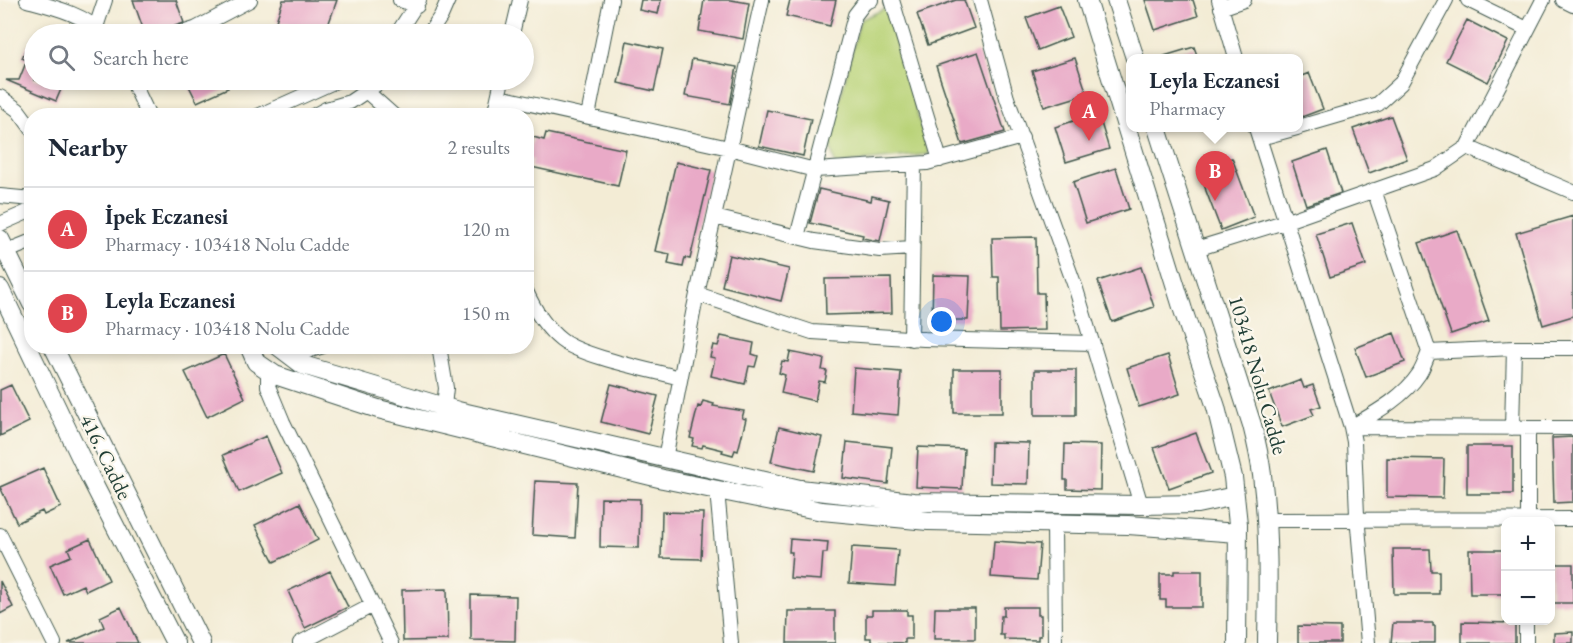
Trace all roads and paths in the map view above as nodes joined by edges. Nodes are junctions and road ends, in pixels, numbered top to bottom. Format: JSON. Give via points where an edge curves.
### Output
{"nodes":[{"id":1,"x":27,"y":0,"type":"edge"},
{"id":2,"x":105,"y":0,"type":"edge"},
{"id":3,"x":250,"y":0,"type":"edge"},
{"id":4,"x":400,"y":0,"type":"edge"},
{"id":5,"x":448,"y":0,"type":"edge"},
{"id":6,"x":520,"y":0,"type":"edge"},
{"id":7,"x":611,"y":0,"type":"edge"},
{"id":8,"x":762,"y":0,"type":"edge"},
{"id":9,"x":871,"y":0,"type":"edge"},
{"id":10,"x":892,"y":0,"type":"edge"},
{"id":11,"x":980,"y":0,"type":"edge"},
{"id":12,"x":1087,"y":0,"type":"edge"},
{"id":13,"x":1116,"y":0,"type":"edge"},
{"id":14,"x":1244,"y":0,"type":"edge"},
{"id":15,"x":1446,"y":0,"type":"edge"},
{"id":16,"x":1468,"y":0,"type":"edge"},
{"id":17,"x":1543,"y":0,"type":"edge"},
{"id":18,"x":1563,"y":0,"type":"edge"},
{"id":19,"x":418,"y":3,"type":"edge"},
{"id":20,"x":1220,"y":4,"type":"edge"},
{"id":21,"x":1573,"y":5,"type":"edge"},
{"id":22,"x":87,"y":24,"type":"edge"},
{"id":23,"x":100,"y":24,"type":"edge"},
{"id":24,"x":204,"y":24,"type":"edge"},
{"id":25,"x":404,"y":24,"type":"edge"},
{"id":26,"x":436,"y":24,"type":"edge"},
{"id":27,"x":514,"y":24,"type":"edge"},
{"id":28,"x":1527,"y":29,"type":"junction"},
{"id":29,"x":1134,"y":54,"type":"edge"},
{"id":30,"x":1235,"y":54,"type":"edge"},
{"id":31,"x":137,"y":90,"type":"edge"},
{"id":32,"x":316,"y":90,"type":"edge"},
{"id":33,"x":500,"y":90,"type":"edge"},
{"id":34,"x":366,"y":91,"type":"joint"},
{"id":35,"x":0,"y":97,"type":"edge"},
{"id":36,"x":499,"y":97,"type":"junction"},
{"id":37,"x":145,"y":108,"type":"edge"},
{"id":38,"x":276,"y":108,"type":"edge"},
{"id":39,"x":329,"y":108,"type":"edge"},
{"id":40,"x":385,"y":108,"type":"edge"},
{"id":41,"x":496,"y":108,"type":"edge"},
{"id":42,"x":588,"y":116,"type":"junction"},
{"id":43,"x":24,"y":118,"type":"edge"},
{"id":44,"x":1303,"y":126,"type":"edge"},
{"id":45,"x":1126,"y":127,"type":"edge"},
{"id":46,"x":1127,"y":132,"type":"edge"},
{"id":47,"x":1158,"y":132,"type":"edge"},
{"id":48,"x":1258,"y":133,"type":"edge"},
{"id":49,"x":1022,"y":137,"type":"junction"},
{"id":50,"x":1467,"y":147,"type":"junction"},
{"id":51,"x":729,"y":148,"type":"junction"},
{"id":52,"x":940,"y":160,"type":"junction"},
{"id":53,"x":914,"y":164,"type":"junction"},
{"id":54,"x":815,"y":170,"type":"junction"},
{"id":55,"x":1374,"y":190,"type":"junction"},
{"id":56,"x":1573,"y":192,"type":"edge"},
{"id":57,"x":0,"y":196,"type":"edge"},
{"id":58,"x":24,"y":198,"type":"edge"},
{"id":59,"x":24,"y":214,"type":"edge"},
{"id":60,"x":714,"y":217,"type":"junction"},
{"id":61,"x":1287,"y":221,"type":"junction"},
{"id":62,"x":0,"y":224,"type":"edge"},
{"id":63,"x":797,"y":237,"type":"junction"},
{"id":64,"x":24,"y":243,"type":"edge"},
{"id":65,"x":2,"y":248,"type":"edge"},
{"id":66,"x":912,"y":248,"type":"junction"},
{"id":67,"x":1197,"y":249,"type":"junction"},
{"id":68,"x":0,"y":289,"type":"edge"},
{"id":69,"x":24,"y":289,"type":"edge"},
{"id":70,"x":697,"y":294,"type":"junction"},
{"id":71,"x":534,"y":307,"type":"edge"},
{"id":72,"x":24,"y":339,"type":"edge"},
{"id":73,"x":911,"y":339,"type":"junction"},
{"id":74,"x":1093,"y":343,"type":"junction"},
{"id":75,"x":1514,"y":348,"type":"junction"},
{"id":76,"x":1573,"y":348,"type":"edge"},
{"id":77,"x":1429,"y":352,"type":"junction"},
{"id":78,"x":31,"y":354,"type":"edge"},
{"id":79,"x":57,"y":354,"type":"edge"},
{"id":80,"x":252,"y":354,"type":"edge"},
{"id":81,"x":289,"y":354,"type":"edge"},
{"id":82,"x":440,"y":354,"type":"edge"},
{"id":83,"x":268,"y":370,"type":"junction"},
{"id":84,"x":680,"y":378,"type":"junction"},
{"id":85,"x":444,"y":406,"type":"junction"},
{"id":86,"x":1351,"y":427,"type":"junction"},
{"id":87,"x":1512,"y":428,"type":"junction"},
{"id":88,"x":1528,"y":428,"type":"junction"},
{"id":89,"x":1573,"y":428,"type":"edge"},
{"id":90,"x":665,"y":459,"type":"junction"},
{"id":91,"x":717,"y":490,"type":"junction"},
{"id":92,"x":1235,"y":495,"type":"junction"},
{"id":93,"x":1141,"y":506,"type":"junction"},
{"id":94,"x":1528,"y":517,"type":"edge"},
{"id":95,"x":1555,"y":519,"type":"edge"},
{"id":96,"x":1573,"y":519,"type":"edge"},
{"id":97,"x":1266,"y":520,"type":"junction"},
{"id":98,"x":1501,"y":520,"type":"edge"},
{"id":99,"x":1357,"y":521,"type":"junction"},
{"id":100,"x":1054,"y":523,"type":"junction"},
{"id":101,"x":1238,"y":533,"type":"junction"},
{"id":102,"x":0,"y":535,"type":"edge"},
{"id":103,"x":4,"y":553,"type":"edge"},
{"id":104,"x":373,"y":605,"type":"junction"},
{"id":105,"x":1526,"y":625,"type":"edge"},
{"id":106,"x":54,"y":643,"type":"edge"},
{"id":107,"x":175,"y":643,"type":"edge"},
{"id":108,"x":201,"y":643,"type":"edge"},
{"id":109,"x":300,"y":643,"type":"edge"},
{"id":110,"x":391,"y":643,"type":"edge"},
{"id":111,"x":731,"y":643,"type":"edge"},
{"id":112,"x":1055,"y":643,"type":"edge"},
{"id":113,"x":1237,"y":643,"type":"edge"},
{"id":114,"x":1267,"y":643,"type":"edge"},
{"id":115,"x":1368,"y":643,"type":"edge"},
{"id":116,"x":1526,"y":643,"type":"edge"}],
"edges":[{"from":1,"to":22,"type":"street","via":[[64,10]]},
{"from":2,"to":23,"type":"street"},
{"from":3,"to":24,"type":"street"},
{"from":4,"to":19,"type":"street"},
{"from":5,"to":26,"type":"street"},
{"from":6,"to":27,"type":"street"},
{"from":7,"to":42,"type":"street"},
{"from":8,"to":51,"type":"street"},
{"from":9,"to":54,"type":"street","via":[[855,15]]},
{"from":10,"to":52,"type":"street"},
{"from":11,"to":49,"type":"street"},
{"from":12,"to":45,"type":"main road"},
{"from":13,"to":29,"type":"main road"},
{"from":14,"to":20,"type":"street"},
{"from":15,"to":44,"type":"street","via":[[1401,83],[1390,95],[1378,104]]},
{"from":16,"to":28,"type":"street"},
{"from":17,"to":28,"type":"street"},
{"from":18,"to":21,"type":"street"},
{"from":19,"to":25,"type":"street"},
{"from":20,"to":30,"type":"street"},
{"from":28,"to":50,"type":"street"},
{"from":31,"to":37,"type":"street"},
{"from":32,"to":38,"type":"street"},
{"from":33,"to":36,"type":"street"},
{"from":34,"to":39,"type":"street","via":[[350,102]]},
{"from":34,"to":40,"type":"street"},
{"from":35,"to":43,"type":"street"},
{"from":36,"to":41,"type":"street"},
{"from":36,"to":42,"type":"street"},
{"from":42,"to":51,"type":"street"},
{"from":46,"to":92,"type":"main road","via":[[1216,406]]},
{"from":47,"to":67,"type":"main road","name":"103418 Nolu Cadde"},
{"from":48,"to":61,"type":"street"},
{"from":49,"to":52,"type":"street"},
{"from":49,"to":74,"type":"street"},
{"from":50,"to":55,"type":"street","via":[[1435,169]]},
{"from":50,"to":56,"type":"street"},
{"from":51,"to":54,"type":"street"},
{"from":51,"to":60,"type":"street"},
{"from":52,"to":53,"type":"street"},
{"from":53,"to":54,"type":"street"},
{"from":53,"to":66,"type":"street"},
{"from":54,"to":63,"type":"street"},
{"from":55,"to":61,"type":"street"},
{"from":55,"to":77,"type":"street"},
{"from":57,"to":58,"type":"street"},
{"from":59,"to":62,"type":"street"},
{"from":60,"to":63,"type":"street"},
{"from":60,"to":70,"type":"street"},
{"from":61,"to":67,"type":"street"},
{"from":61,"to":86,"type":"street"},
{"from":63,"to":66,"type":"street","via":[[880,250]]},
{"from":64,"to":65,"type":"street"},
{"from":65,"to":69,"type":"main road"},
{"from":66,"to":73,"type":"street"},
{"from":67,"to":97,"type":"main road","name":"103418 Nolu Cadde","via":[[1252,425]]},
{"from":68,"to":72,"type":"main road","name":"416. Cadde"},
{"from":70,"to":73,"type":"street","via":[[812,332]]},
{"from":70,"to":84,"type":"street"},
{"from":71,"to":84,"type":"street","via":[[563,342],[587,353]]},
{"from":73,"to":74,"type":"street"},
{"from":74,"to":93,"type":"street"},
{"from":75,"to":76,"type":"street"},
{"from":75,"to":77,"type":"street"},
{"from":75,"to":87,"type":"street"},
{"from":77,"to":86,"type":"street","via":[[1419,374],[1400,394]]},
{"from":78,"to":107,"type":"main road","name":"416. Cadde"},
{"from":79,"to":108,"type":"main road"},
{"from":80,"to":83,"type":"main road","via":[[256,362]]},
{"from":81,"to":85,"type":"main road","via":[[303,365]]},
{"from":82,"to":85,"type":"street","via":[[446,388]]},
{"from":83,"to":91,"type":"main road","via":[[334,396],[427,422]]},
{"from":83,"to":104,"type":"street","via":[[268,386],[283,422]]},
{"from":84,"to":90,"type":"street"},
{"from":85,"to":90,"type":"main road"},
{"from":86,"to":87,"type":"street"},
{"from":86,"to":99,"type":"street"},
{"from":87,"to":88,"type":"street"},
{"from":88,"to":89,"type":"street"},
{"from":88,"to":94,"type":"street"},
{"from":90,"to":93,"type":"main road","via":[[800,489],[913,502]]},
{"from":91,"to":100,"type":"main road","via":[[874,517]]},
{"from":91,"to":111,"type":"street"},
{"from":92,"to":93,"type":"main road","via":[[1197,504]]},
{"from":92,"to":101,"type":"main road"},
{"from":95,"to":96,"type":"street"},
{"from":97,"to":99,"type":"street"},
{"from":97,"to":114,"type":"main road","name":"103418 Nolu Cadde"},
{"from":98,"to":99,"type":"street"},
{"from":99,"to":115,"type":"street"},
{"from":100,"to":101,"type":"main road"},
{"from":100,"to":112,"type":"street"},
{"from":101,"to":113,"type":"main road"},
{"from":102,"to":103,"type":"street"},
{"from":103,"to":106,"type":"street"},
{"from":104,"to":109,"type":"street"},
{"from":104,"to":110,"type":"street"},
{"from":105,"to":116,"type":"street"}]}
